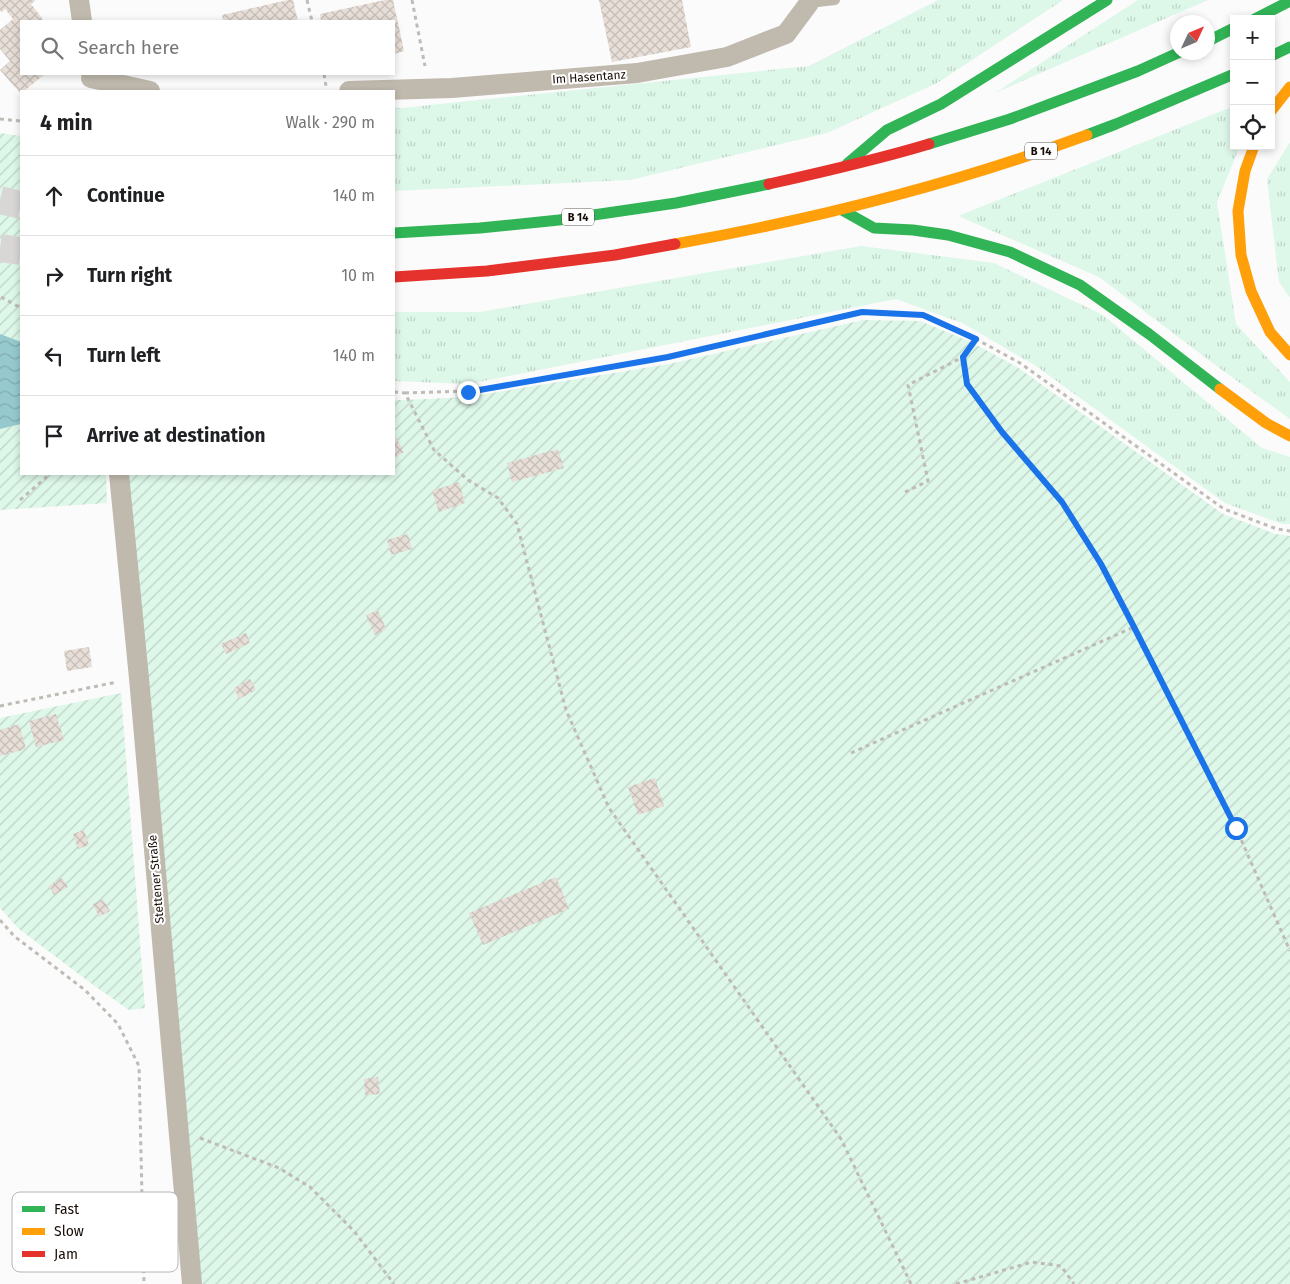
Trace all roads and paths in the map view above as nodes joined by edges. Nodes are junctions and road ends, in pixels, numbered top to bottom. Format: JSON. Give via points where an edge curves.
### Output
{"nodes":[{"id":1,"x":79,"y":0,"type":"edge"},
{"id":2,"x":313,"y":0,"type":"edge"},
{"id":3,"x":412,"y":0,"type":"edge"},
{"id":4,"x":835,"y":0,"type":"edge"},
{"id":5,"x":1107,"y":0,"type":"edge"},
{"id":6,"x":307,"y":1,"type":"edge"},
{"id":7,"x":809,"y":1,"type":"edge"},
{"id":8,"x":1290,"y":1,"type":"edge"},
{"id":9,"x":1262,"y":15,"type":"edge"},
{"id":10,"x":82,"y":20,"type":"edge"},
{"id":11,"x":312,"y":20,"type":"edge"},
{"id":12,"x":1230,"y":30,"type":"edge"},
{"id":13,"x":1215,"y":38,"type":"edge"},
{"id":14,"x":1290,"y":47,"type":"edge"},
{"id":15,"x":1275,"y":54,"type":"edge"},
{"id":16,"x":1170,"y":57,"type":"edge"},
{"id":17,"x":324,"y":75,"type":"edge"},
{"id":18,"x":1230,"y":76,"type":"edge"},
{"id":19,"x":91,"y":81,"type":"edge"},
{"id":20,"x":1290,"y":87,"type":"edge"},
{"id":21,"x":429,"y":89,"type":"junction"},
{"id":22,"x":144,"y":90,"type":"edge"},
{"id":23,"x":328,"y":90,"type":"edge"},
{"id":24,"x":389,"y":90,"type":"edge"},
{"id":25,"x":1275,"y":106,"type":"edge"},
{"id":26,"x":0,"y":119,"type":"edge"},
{"id":27,"x":20,"y":121,"type":"edge"},
{"id":28,"x":1253,"y":150,"type":"edge"},
{"id":29,"x":843,"y":168,"type":"junction"},
{"id":30,"x":842,"y":210,"type":"junction"},
{"id":31,"x":395,"y":233,"type":"edge"},
{"id":32,"x":395,"y":277,"type":"edge"},
{"id":33,"x":1,"y":297,"type":"edge"},
{"id":34,"x":20,"y":307,"type":"edge"},
{"id":35,"x":976,"y":339,"type":"junction"},
{"id":36,"x":1290,"y":355,"type":"edge"},
{"id":37,"x":963,"y":357,"type":"junction"},
{"id":38,"x":395,"y":392,"type":"edge"},
{"id":39,"x":405,"y":393,"type":"junction"},
{"id":40,"x":1290,"y":436,"type":"edge"},
{"id":41,"x":49,"y":475,"type":"edge"},
{"id":42,"x":119,"y":475,"type":"edge"},
{"id":43,"x":905,"y":492,"type":"dead end"},
{"id":44,"x":20,"y":500,"type":"dead end"},
{"id":45,"x":1290,"y":532,"type":"edge"},
{"id":46,"x":1134,"y":627,"type":"junction"},
{"id":47,"x":138,"y":678,"type":"junction"},
{"id":48,"x":0,"y":706,"type":"edge"},
{"id":49,"x":851,"y":753,"type":"dead end"},
{"id":50,"x":0,"y":920,"type":"edge"},
{"id":51,"x":1290,"y":951,"type":"edge"},
{"id":52,"x":178,"y":1136,"type":"junction"},
{"id":53,"x":142,"y":1192,"type":"edge"},
{"id":54,"x":192,"y":1284,"type":"edge"},
{"id":55,"x":394,"y":1284,"type":"edge"},
{"id":56,"x":911,"y":1284,"type":"edge"},
{"id":57,"x":956,"y":1284,"type":"edge"},
{"id":58,"x":1074,"y":1284,"type":"edge"}],
"edges":[{"from":1,"to":10,"type":"street"},
{"from":2,"to":6,"type":"path"},
{"from":3,"to":21,"type":"path"},
{"from":4,"to":7,"type":"lane","name":"Im Hasentanz"},
{"from":5,"to":29,"type":"highway","via":[[941,104],[887,130]]},
{"from":6,"to":11,"type":"path"},
{"from":7,"to":21,"type":"street","name":"Im Hasentanz","via":[[786,34],[727,57],[637,73]]},
{"from":8,"to":9,"type":"highway"},
{"from":12,"to":13,"type":"highway"},
{"from":14,"to":15,"type":"highway"},
{"from":16,"to":29,"type":"highway","number":"B 14","via":[[1010,119]]},
{"from":17,"to":23,"type":"path"},
{"from":18,"to":30,"type":"highway","number":"B 14","via":[[1116,124],[991,168]]},
{"from":19,"to":22,"type":"street"},
{"from":20,"to":25,"type":"highway"},
{"from":21,"to":24,"type":"street","name":"Im Hasentanz"},
{"from":26,"to":27,"type":"path"},
{"from":28,"to":36,"type":"highway","via":[[1238,211],[1241,255],[1250,291],[1270,332]]},
{"from":29,"to":31,"type":"highway","number":"B 14","via":[[676,203],[559,220]]},
{"from":30,"to":32,"type":"highway","number":"B 14","via":[[615,255],[487,271]]},
{"from":30,"to":40,"type":"highway","via":[[874,228],[948,235],[1010,252],[1080,285],[1266,423]]},
{"from":33,"to":34,"type":"path"},
{"from":35,"to":37,"type":"path"},
{"from":35,"to":39,"type":"path","via":[[923,315],[862,312],[668,357],[468,392]]},
{"from":35,"to":45,"type":"path","via":[[1020,363],[1224,510]]},
{"from":37,"to":43,"type":"path","via":[[908,384],[928,481]]},
{"from":37,"to":46,"type":"path","via":[[967,384],[1002,432],[1062,502],[1101,564]]},
{"from":38,"to":39,"type":"path"},
{"from":39,"to":56,"type":"path","via":[[434,450],[468,480],[498,498],[517,524],[566,710],[609,808],[841,1139]]},
{"from":41,"to":44,"type":"path"},
{"from":42,"to":47,"type":"street","name":"Stettener Straße"},
{"from":46,"to":49,"type":"path"},
{"from":46,"to":51,"type":"path","via":[[1236,828]]},
{"from":47,"to":48,"type":"path"},
{"from":47,"to":52,"type":"street","name":"Stettener Straße"},
{"from":50,"to":53,"type":"path","via":[[14,936],[85,990],[118,1024],[139,1066]]},
{"from":52,"to":54,"type":"street","name":"Stettener Straße"},
{"from":52,"to":55,"type":"path","via":[[198,1137],[280,1168],[310,1187],[354,1231]]},
{"from":57,"to":58,"type":"path","via":[[1032,1262],[1061,1266]]}]}
